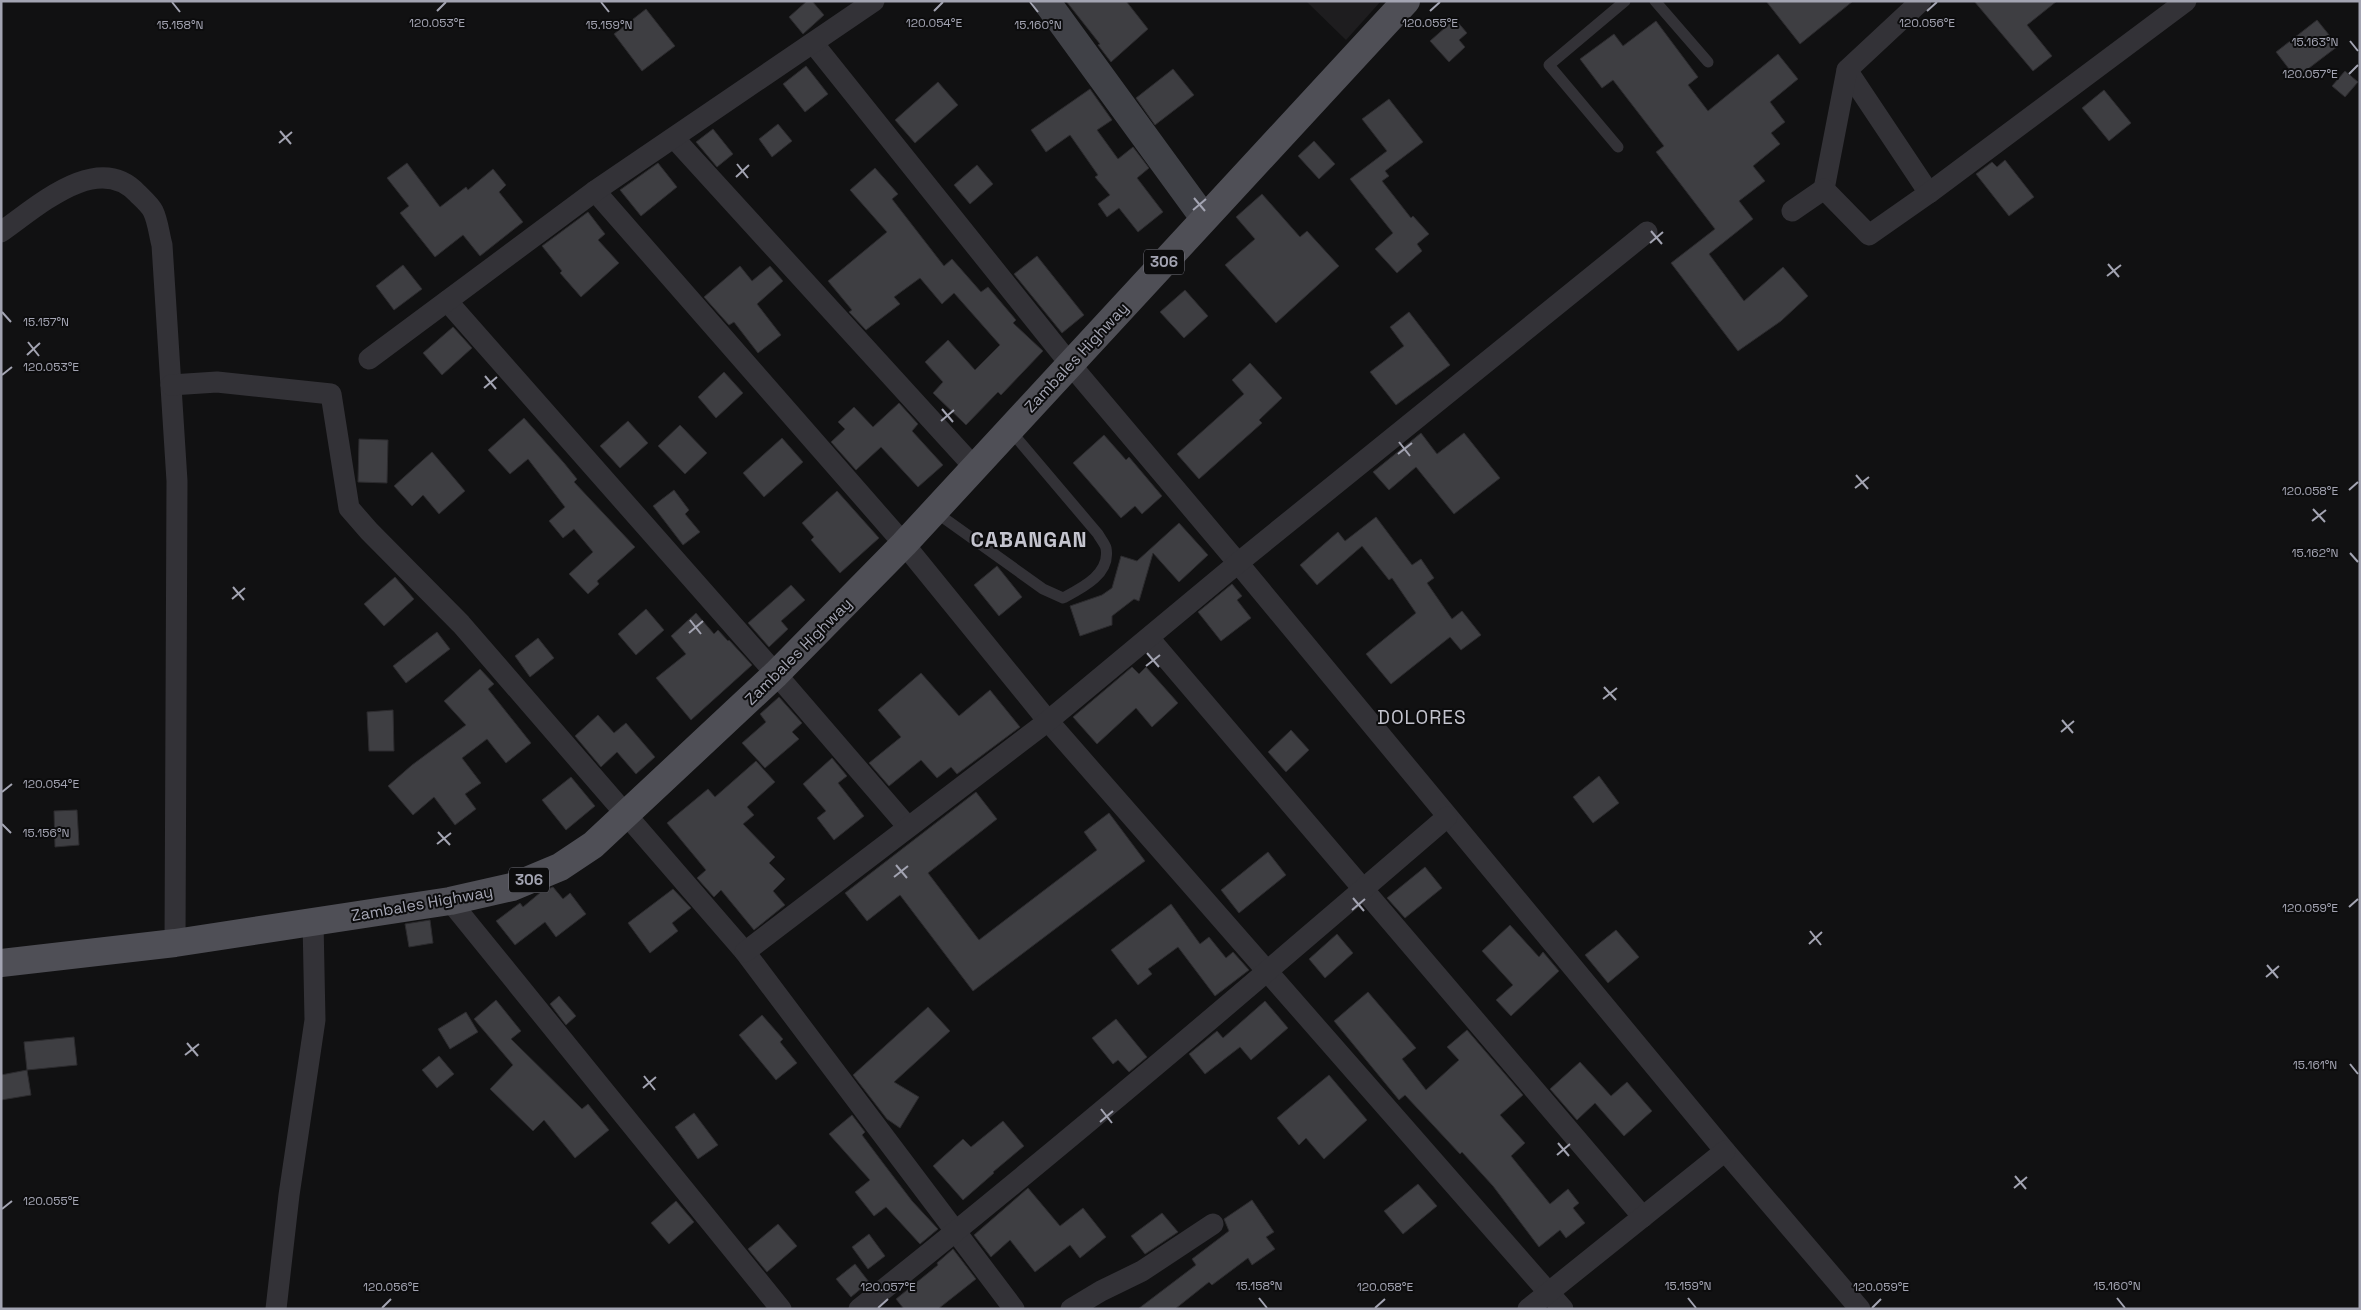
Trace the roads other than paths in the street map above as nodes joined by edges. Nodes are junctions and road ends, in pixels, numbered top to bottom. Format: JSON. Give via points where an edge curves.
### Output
{"nodes":[{"id":1,"x":874,"y":1,"type":"edge"},
{"id":2,"x":1046,"y":1,"type":"edge"},
{"id":3,"x":1406,"y":1,"type":"edge"},
{"id":4,"x":1625,"y":1,"type":"edge"},
{"id":5,"x":1655,"y":1,"type":"edge"},
{"id":6,"x":1921,"y":1,"type":"edge"},
{"id":7,"x":2186,"y":1,"type":"edge"},
{"id":8,"x":813,"y":43,"type":"junction"},
{"id":9,"x":1708,"y":62,"type":"dead end"},
{"id":10,"x":1846,"y":70,"type":"junction"},
{"id":11,"x":674,"y":138,"type":"junction"},
{"id":12,"x":1618,"y":147,"type":"dead end"},
{"id":13,"x":1824,"y":189,"type":"junction"},
{"id":14,"x":595,"y":191,"type":"junction"},
{"id":15,"x":1929,"y":193,"type":"junction"},
{"id":16,"x":1792,"y":211,"type":"dead end"},
{"id":17,"x":1204,"y":218,"type":"junction"},
{"id":18,"x":1,"y":232,"type":"edge"},
{"id":19,"x":1647,"y":232,"type":"dead end"},
{"id":20,"x":447,"y":301,"type":"junction"},
{"id":21,"x":369,"y":359,"type":"dead end"},
{"id":22,"x":1070,"y":364,"type":"junction"},
{"id":23,"x":171,"y":385,"type":"junction"},
{"id":24,"x":1009,"y":429,"type":"junction"},
{"id":25,"x":975,"y":468,"type":"junction"},
{"id":26,"x":934,"y":511,"type":"junction"},
{"id":27,"x":904,"y":544,"type":"junction"},
{"id":28,"x":1238,"y":564,"type":"junction"},
{"id":29,"x":1149,"y":638,"type":"junction"},
{"id":30,"x":776,"y":674,"type":"junction"},
{"id":31,"x":1048,"y":721,"type":"junction"},
{"id":32,"x":626,"y":814,"type":"junction"},
{"id":33,"x":1447,"y":817,"type":"junction"},
{"id":34,"x":908,"y":828,"type":"junction"},
{"id":35,"x":1362,"y":890,"type":"junction"},
{"id":36,"x":450,"y":901,"type":"junction"},
{"id":37,"x":313,"y":921,"type":"junction"},
{"id":38,"x":175,"y":943,"type":"junction"},
{"id":39,"x":745,"y":952,"type":"junction"},
{"id":40,"x":1,"y":963,"type":"edge"},
{"id":41,"x":1267,"y":972,"type":"junction"},
{"id":42,"x":1725,"y":1151,"type":"junction"},
{"id":43,"x":1643,"y":1217,"type":"junction"},
{"id":44,"x":1213,"y":1224,"type":"dead end"},
{"id":45,"x":957,"y":1231,"type":"junction"},
{"id":46,"x":1556,"y":1301,"type":"edge"},
{"id":47,"x":276,"y":1309,"type":"edge"},
{"id":48,"x":782,"y":1309,"type":"edge"},
{"id":49,"x":859,"y":1309,"type":"edge"},
{"id":50,"x":1014,"y":1309,"type":"edge"},
{"id":51,"x":1071,"y":1309,"type":"edge"},
{"id":52,"x":1528,"y":1309,"type":"edge"},
{"id":53,"x":1860,"y":1309,"type":"edge"}],
"edges":[{"from":1,"to":8,"type":"street"},
{"from":2,"to":17,"type":"street"},
{"from":3,"to":17,"type":"main road","name":"Zambales Highway","number":"306"},
{"from":4,"to":12,"type":"lane","via":[[1549,66]]},
{"from":5,"to":9,"type":"lane"},
{"from":6,"to":10,"type":"street"},
{"from":7,"to":15,"type":"street"},
{"from":8,"to":11,"type":"street"},
{"from":8,"to":22,"type":"street"},
{"from":10,"to":13,"type":"street"},
{"from":10,"to":15,"type":"street"},
{"from":11,"to":14,"type":"street"},
{"from":11,"to":25,"type":"street"},
{"from":13,"to":15,"type":"street","via":[[1868,235]]},
{"from":13,"to":16,"type":"street"},
{"from":14,"to":20,"type":"street"},
{"from":14,"to":27,"type":"street"},
{"from":17,"to":22,"type":"main road","name":"Zambales Highway","number":"306"},
{"from":18,"to":23,"type":"street","via":[[83,179],[112,177],[133,189],[153,210],[162,245]]},
{"from":19,"to":28,"type":"street"},
{"from":20,"to":21,"type":"street"},
{"from":20,"to":30,"type":"street"},
{"from":22,"to":24,"type":"main road","name":"Zambales Highway","number":"306"},
{"from":22,"to":28,"type":"street"},
{"from":23,"to":32,"type":"street","via":[[217,382],[331,394],[349,508],[461,624]]},
{"from":23,"to":38,"type":"street","via":[[176,481]]},
{"from":24,"to":25,"type":"main road","name":"Zambales Highway","number":"306"},
{"from":24,"to":26,"type":"lane","via":[[1106,547],[1105,563],[1098,576],[1063,598],[1043,589]]},
{"from":25,"to":26,"type":"main road","name":"Zambales Highway","number":"306"},
{"from":26,"to":27,"type":"main road","name":"Zambales Highway","number":"306"},
{"from":27,"to":30,"type":"main road","name":"Zambales Highway","number":"306"},
{"from":27,"to":31,"type":"street"},
{"from":28,"to":29,"type":"street"},
{"from":28,"to":33,"type":"street"},
{"from":29,"to":31,"type":"street"},
{"from":29,"to":35,"type":"street"},
{"from":30,"to":32,"type":"main road","name":"Zambales Highway","number":"306"},
{"from":30,"to":34,"type":"street"},
{"from":31,"to":34,"type":"street"},
{"from":31,"to":41,"type":"street"},
{"from":32,"to":36,"type":"main road","name":"Zambales Highway","number":"306","via":[[593,845],[560,867],[512,888]]},
{"from":32,"to":39,"type":"street"},
{"from":33,"to":35,"type":"street"},
{"from":33,"to":42,"type":"street"},
{"from":34,"to":39,"type":"street"},
{"from":35,"to":41,"type":"street"},
{"from":35,"to":43,"type":"street"},
{"from":36,"to":37,"type":"main road","name":"Zambales Highway","number":"306"},
{"from":36,"to":48,"type":"street"},
{"from":37,"to":38,"type":"main road","name":"Zambales Highway","number":"306"},
{"from":37,"to":47,"type":"street","via":[[315,1020]]},
{"from":38,"to":40,"type":"main road","name":"Zambales Highway","number":"306"},
{"from":39,"to":45,"type":"street"},
{"from":41,"to":45,"type":"street"},
{"from":41,"to":46,"type":"street"},
{"from":42,"to":43,"type":"street"},
{"from":42,"to":53,"type":"street"},
{"from":43,"to":46,"type":"street"},
{"from":44,"to":51,"type":"street","via":[[1142,1271],[1101,1290]]},
{"from":45,"to":49,"type":"street"},
{"from":45,"to":50,"type":"street"},
{"from":46,"to":52,"type":"street"}]}
